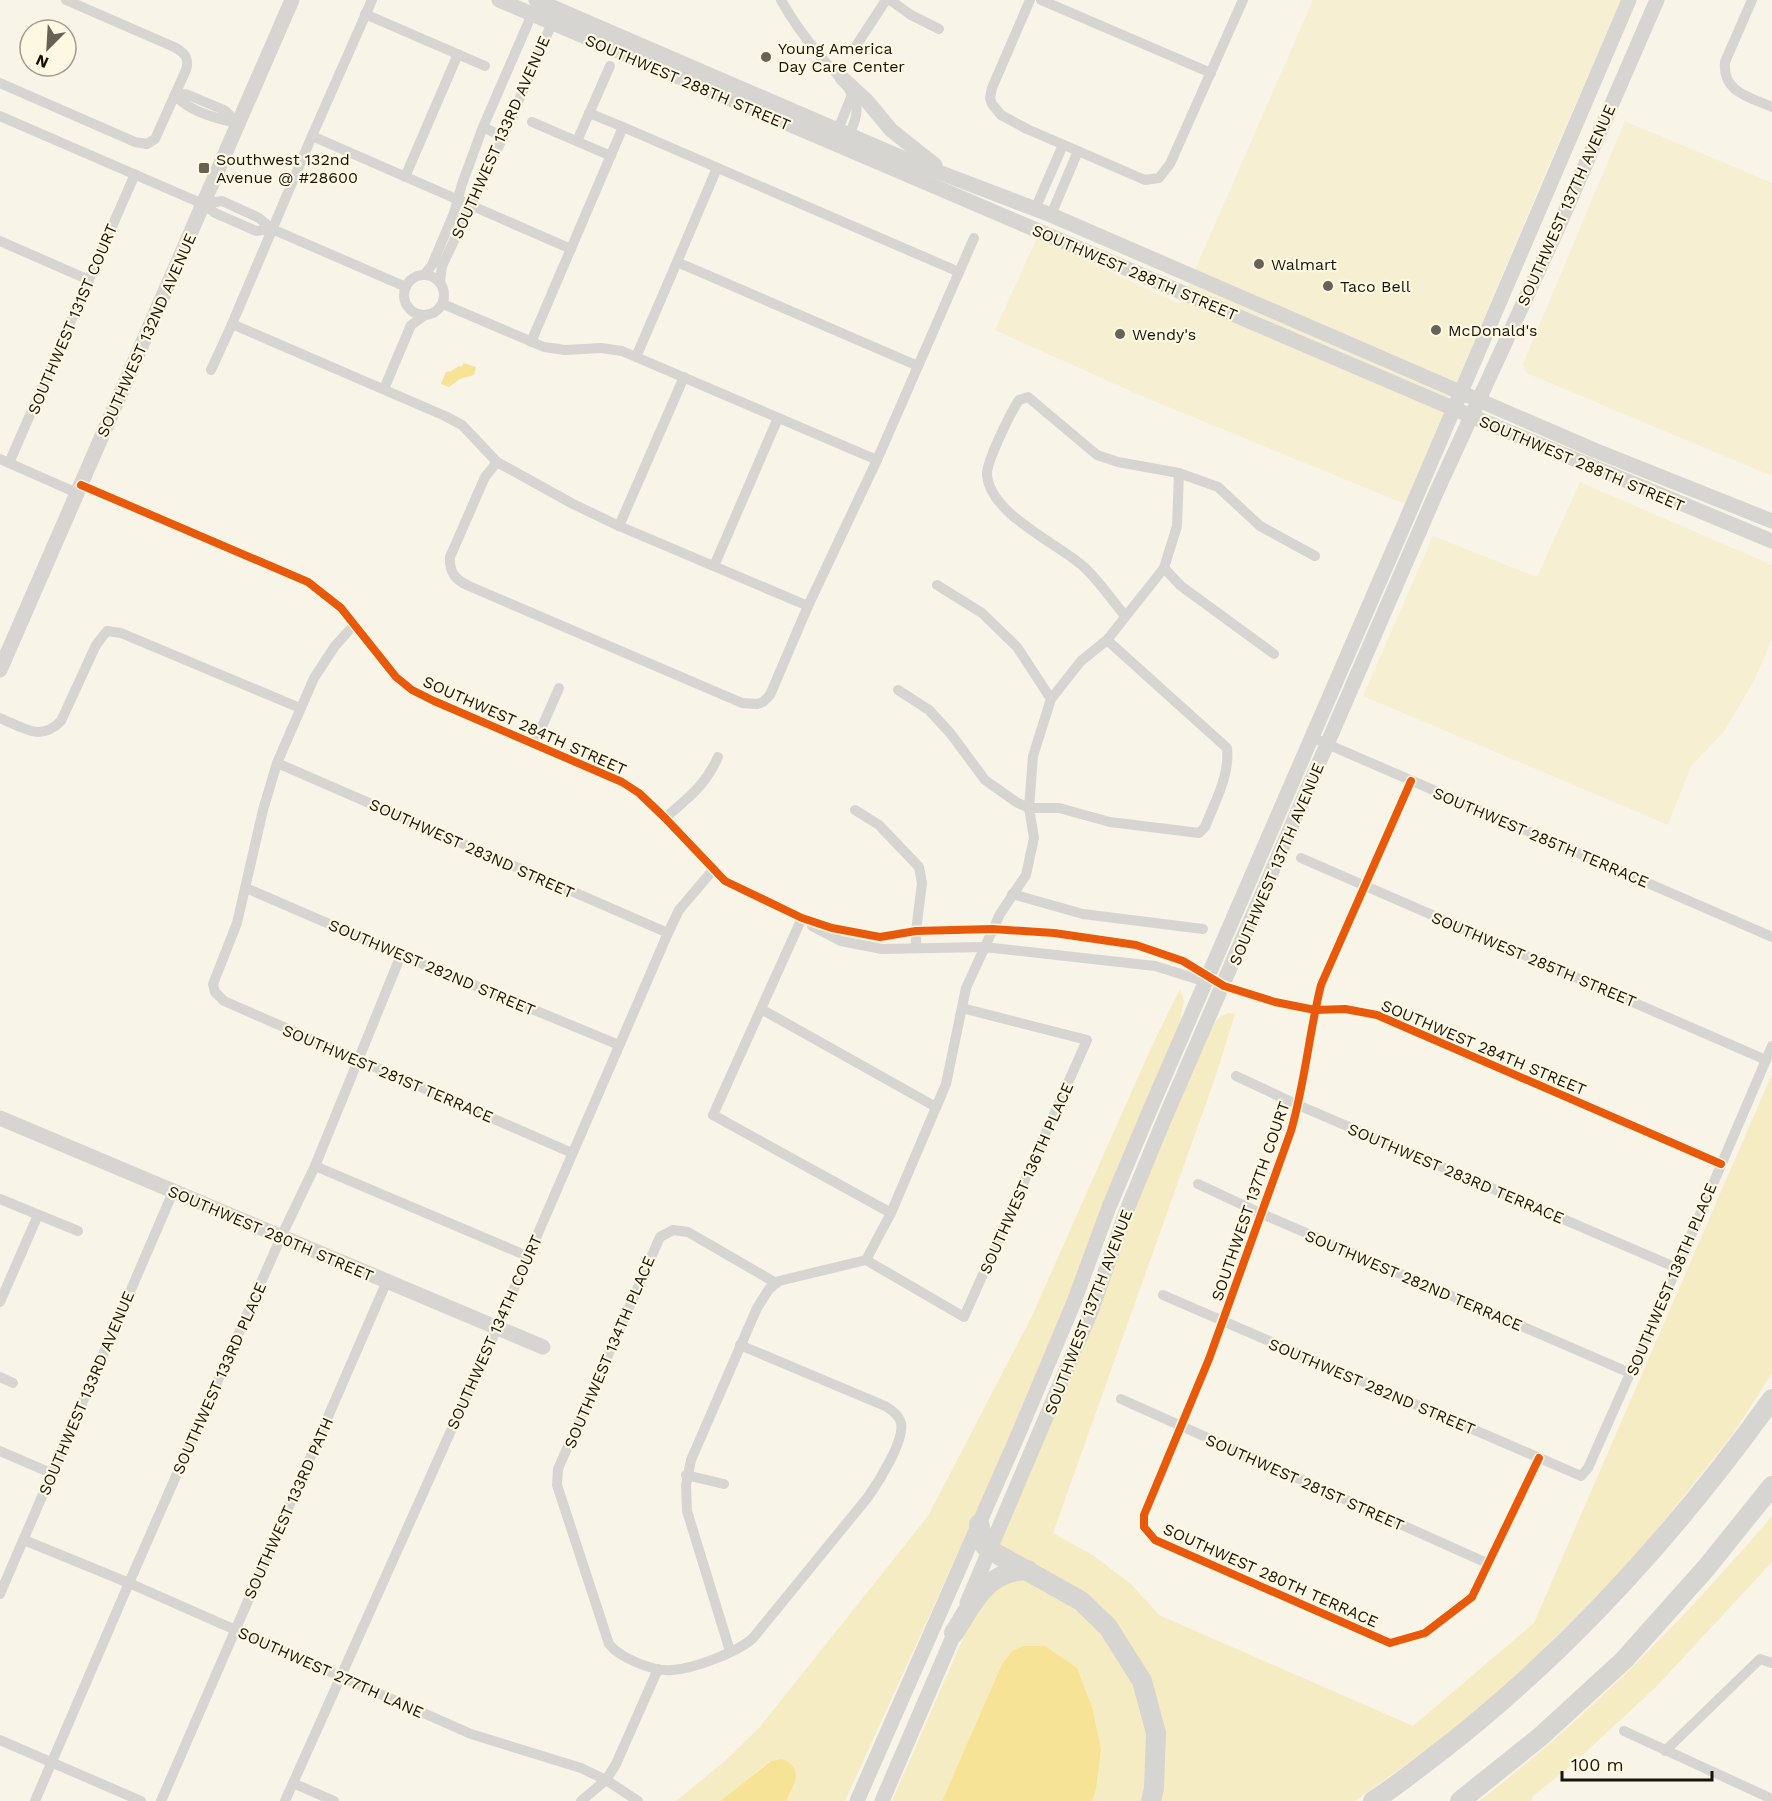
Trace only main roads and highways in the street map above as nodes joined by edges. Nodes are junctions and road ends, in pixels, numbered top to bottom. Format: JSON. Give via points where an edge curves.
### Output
{"nodes":[{"id":1,"x":292,"y":0,"type":"edge"},
{"id":2,"x":499,"y":0,"type":"edge"},
{"id":3,"x":1629,"y":0,"type":"edge"},
{"id":4,"x":1657,"y":0,"type":"edge"},
{"id":5,"x":539,"y":7,"type":"edge"},
{"id":6,"x":1650,"y":7,"type":"edge"},
{"id":7,"x":842,"y":78,"type":"road end"},
{"id":8,"x":721,"y":88,"type":"junction"},
{"id":9,"x":840,"y":139,"type":"junction"},
{"id":10,"x":949,"y":176,"type":"junction"},
{"id":11,"x":1460,"y":392,"type":"junction"},
{"id":12,"x":1479,"y":400,"type":"junction"},
{"id":13,"x":1453,"y":408,"type":"junction"},
{"id":14,"x":1471,"y":416,"type":"junction"},
{"id":15,"x":1772,"y":521,"type":"edge"},
{"id":16,"x":1772,"y":542,"type":"edge"},
{"id":17,"x":1391,"y":557,"type":"junction"},
{"id":18,"x":1406,"y":563,"type":"junction"},
{"id":19,"x":0,"y":670,"type":"edge"},
{"id":20,"x":0,"y":1118,"type":"edge"},
{"id":21,"x":543,"y":1347,"type":"dead end"},
{"id":22,"x":1772,"y":1382,"type":"edge"},
{"id":23,"x":1772,"y":1399,"type":"edge"},
{"id":24,"x":1740,"y":1445,"type":"junction"},
{"id":25,"x":1772,"y":1486,"type":"edge"},
{"id":26,"x":979,"y":1524,"type":"junction"},
{"id":27,"x":990,"y":1550,"type":"junction"},
{"id":28,"x":1028,"y":1570,"type":"junction"},
{"id":29,"x":954,"y":1633,"type":"junction"},
{"id":30,"x":857,"y":1801,"type":"edge"},
{"id":31,"x":882,"y":1801,"type":"edge"},
{"id":32,"x":1151,"y":1801,"type":"edge"},
{"id":33,"x":1373,"y":1801,"type":"edge"},
{"id":34,"x":1460,"y":1801,"type":"edge"}],
"edges":[{"from":1,"to":19,"type":"main road","name":"SOUTHWEST 132ND AVENUE"},
{"from":2,"to":5,"type":"main road","name":"SOUTHWEST 288TH STREET"},
{"from":3,"to":11,"type":"main road","name":"SOUTHWEST 137TH AVENUE"},
{"from":4,"to":6,"type":"main road","name":"SOUTHWEST 137TH AVENUE"},
{"from":5,"to":8,"type":"main road","name":"SOUTHWEST 288TH STREET"},
{"from":5,"to":8,"type":"main road","name":"SOUTHWEST 288TH STREET","via":[[552,23]]},
{"from":6,"to":12,"type":"main road","name":"SOUTHWEST 137TH AVENUE","via":[[1557,230]]},
{"from":7,"to":10,"type":"main road","via":[[891,130]]},
{"from":8,"to":9,"type":"main road","name":"SOUTHWEST 288TH STREET"},
{"from":9,"to":10,"type":"main road","name":"SOUTHWEST 288TH STREET"},
{"from":9,"to":13,"type":"main road","name":"SOUTHWEST 288TH STREET"},
{"from":10,"to":11,"type":"main road","name":"SOUTHWEST 288TH STREET","via":[[1050,215]]},
{"from":11,"to":12,"type":"main road","name":"SOUTHWEST 288TH STREET"},
{"from":11,"to":13,"type":"main road","name":"SOUTHWEST 137TH AVENUE"},
{"from":12,"to":14,"type":"main road","name":"SOUTHWEST 137TH AVENUE"},
{"from":12,"to":15,"type":"main road","name":"SOUTHWEST 288TH STREET"},
{"from":13,"to":14,"type":"main road","name":"SOUTHWEST 288TH STREET"},
{"from":13,"to":17,"type":"main road","name":"SOUTHWEST 137TH AVENUE"},
{"from":14,"to":16,"type":"main road","name":"SOUTHWEST 288TH STREET"},
{"from":14,"to":18,"type":"main road","name":"SOUTHWEST 137TH AVENUE"},
{"from":17,"to":18,"type":"main road"},
{"from":17,"to":26,"type":"main road","name":"SOUTHWEST 137TH AVENUE","via":[[1131,1154],[1074,1302]]},
{"from":18,"to":27,"type":"main road","name":"SOUTHWEST 137TH AVENUE","via":[[1147,1161],[1092,1310]]},
{"from":20,"to":21,"type":"main road","name":"SOUTHWEST 280TH STREET"},
{"from":22,"to":24,"type":"highway"},
{"from":23,"to":24,"type":"highway"},
{"from":24,"to":33,"type":"highway","via":[[1661,1542],[1577,1633],[1494,1709]]},
{"from":25,"to":34,"type":"highway","via":[[1624,1660],[1540,1737]]},
{"from":26,"to":27,"type":"highway","via":[[985,1546]]},
{"from":26,"to":30,"type":"main road","name":"SOUTHWEST 137TH AVENUE"},
{"from":27,"to":28,"type":"highway"},
{"from":27,"to":29,"type":"main road","name":"SOUTHWEST 137TH AVENUE"},
{"from":28,"to":29,"type":"highway","via":[[996,1577],[980,1593]]},
{"from":28,"to":32,"type":"highway","via":[[1081,1601],[1108,1627],[1142,1681],[1156,1733]]},
{"from":29,"to":31,"type":"main road","name":"SOUTHWEST 137TH AVENUE"}]}
